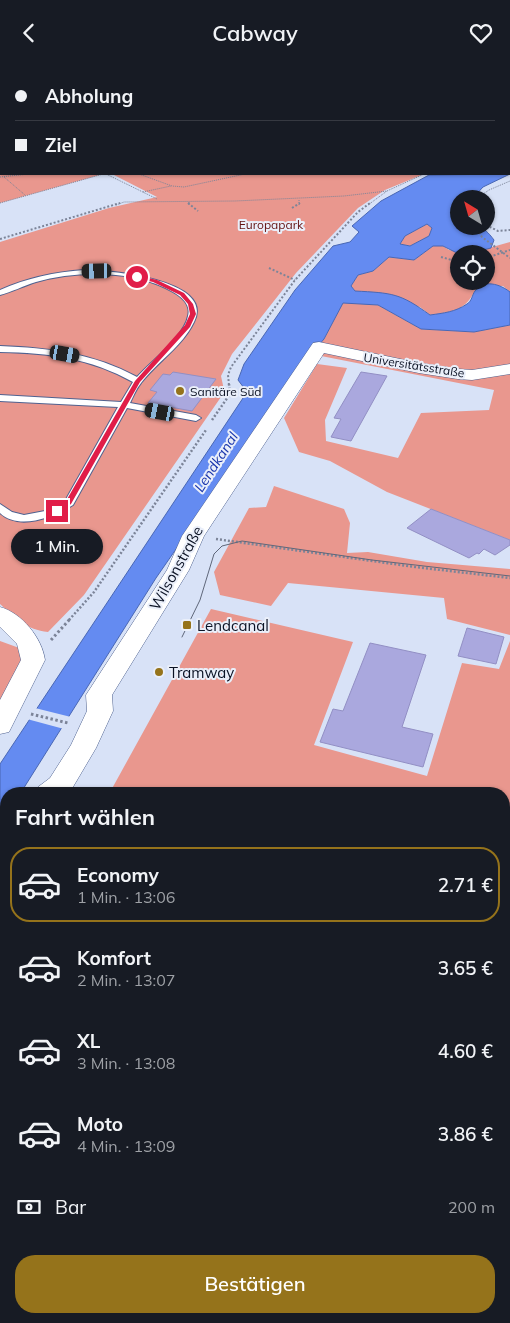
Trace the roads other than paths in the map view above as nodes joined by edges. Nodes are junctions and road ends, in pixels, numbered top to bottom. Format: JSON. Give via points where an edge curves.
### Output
{"nodes":[{"id":1,"x":0,"y":293,"type":"edge"},
{"id":2,"x":319,"y":347,"type":"joint"},
{"id":3,"x":0,"y":349,"type":"edge"},
{"id":4,"x":510,"y":369,"type":"edge"},
{"id":5,"x":138,"y":381,"type":"junction"},
{"id":6,"x":0,"y":398,"type":"edge"},
{"id":7,"x":124,"y":405,"type":"junction"},
{"id":8,"x":196,"y":418,"type":"dead end"},
{"id":9,"x":0,"y":507,"type":"edge"},
{"id":10,"x":0,"y":615,"type":"edge"},
{"id":11,"x":0,"y":725,"type":"edge"},
{"id":12,"x":57,"y":787,"type":"edge"}],
"edges":[{"from":1,"to":5,"type":"lane","via":[[57,273],[97,271],[155,281],[182,294],[193,314],[188,326]]},
{"from":2,"to":4,"type":"street","name":"Universitätsstraße","via":[[419,369],[458,374]]},
{"from":2,"to":12,"type":"street","name":"Wilsonstraße","via":[[193,536],[178,571],[99,695],[100,711],[83,747]]},
{"from":3,"to":5,"type":"lane","via":[[80,356],[116,368]]},
{"from":5,"to":7,"type":"lane"},
{"from":6,"to":7,"type":"lane"},
{"from":7,"to":8,"type":"lane"},
{"from":7,"to":9,"type":"lane","via":[[69,503],[44,516],[26,518],[10,516]]},
{"from":10,"to":11,"type":"street","via":[[27,640],[33,659]]}]}
